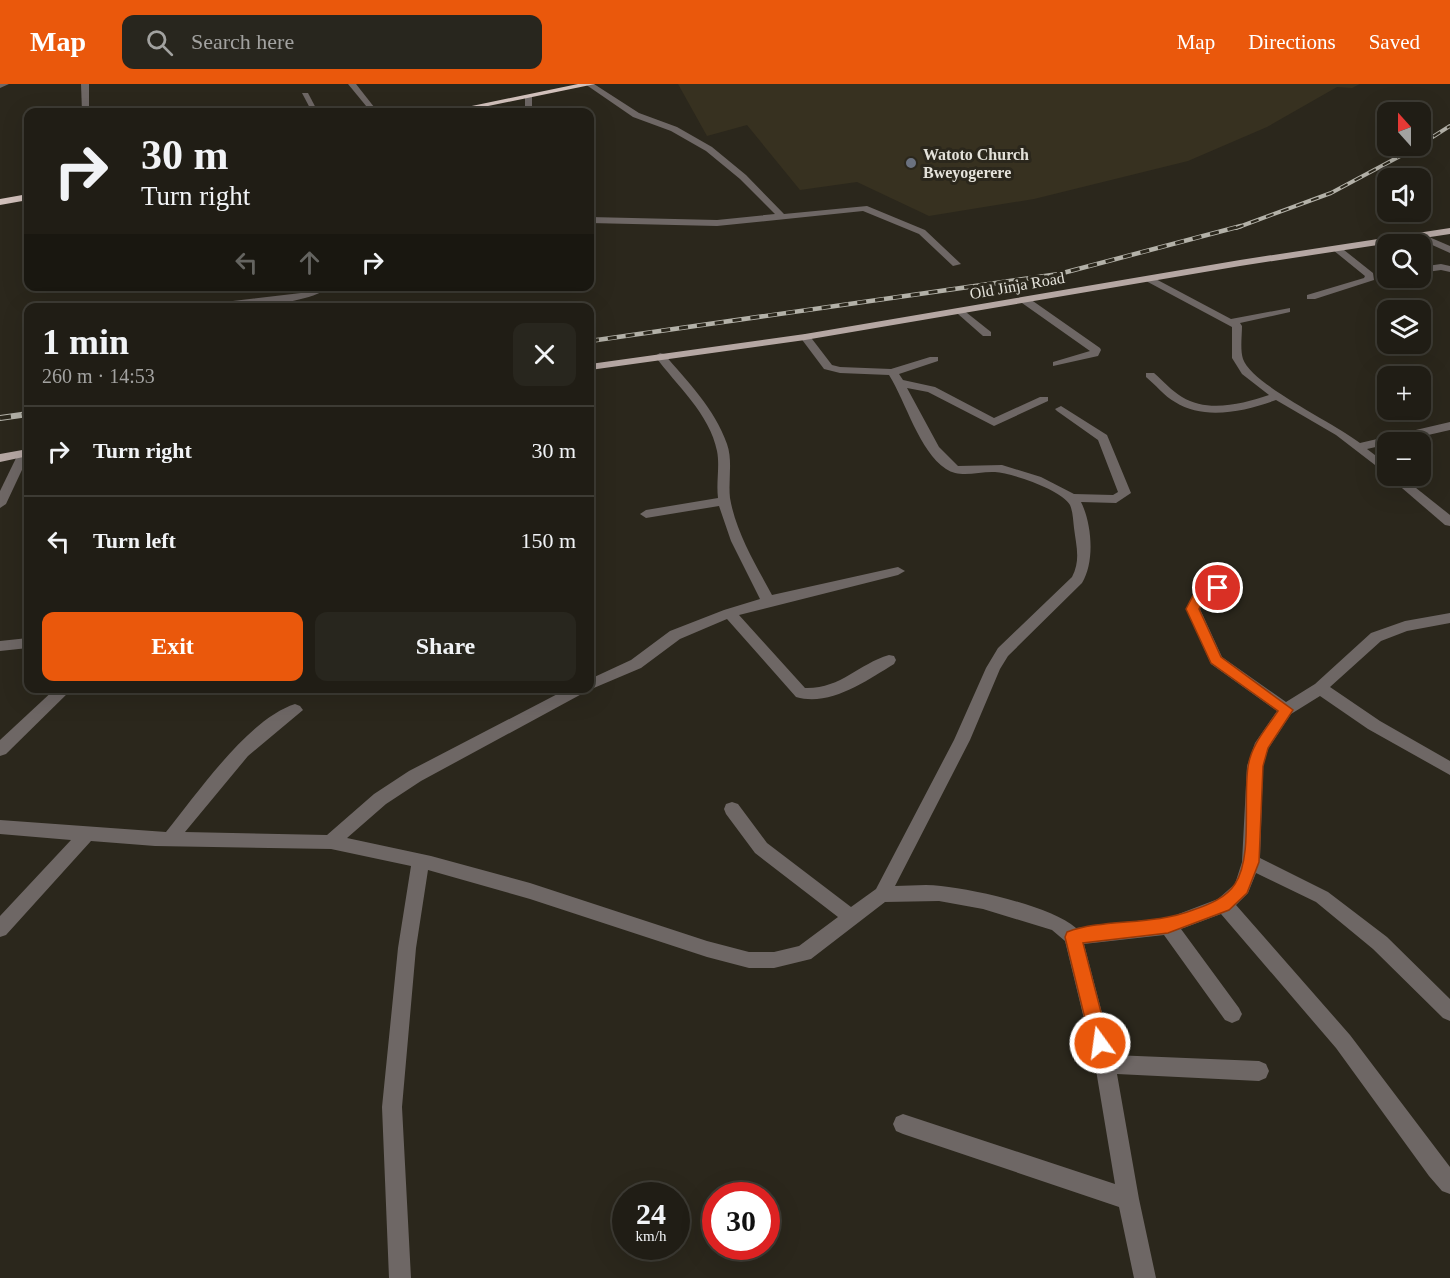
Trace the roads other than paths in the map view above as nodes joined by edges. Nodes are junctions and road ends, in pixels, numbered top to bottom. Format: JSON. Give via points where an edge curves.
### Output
{"nodes":[{"id":1,"x":5,"y":84,"type":"edge"},
{"id":2,"x":85,"y":84,"type":"edge"},
{"id":3,"x":352,"y":84,"type":"edge"},
{"id":4,"x":590,"y":84,"type":"edge"},
{"id":5,"x":0,"y":87,"type":"edge"},
{"id":6,"x":305,"y":95,"type":"dead end"},
{"id":7,"x":528,"y":97,"type":"junction"},
{"id":8,"x":86,"y":108,"type":"edge"},
{"id":9,"x":313,"y":108,"type":"edge"},
{"id":10,"x":372,"y":108,"type":"edge"},
{"id":11,"x":469,"y":108,"type":"edge"},
{"id":12,"x":529,"y":108,"type":"edge"},
{"id":13,"x":24,"y":198,"type":"edge"},
{"id":14,"x":0,"y":202,"type":"edge"},
{"id":15,"x":782,"y":217,"type":"junction"},
{"id":16,"x":594,"y":220,"type":"edge"},
{"id":17,"x":1450,"y":231,"type":"edge"},
{"id":18,"x":1431,"y":235,"type":"edge"},
{"id":19,"x":1431,"y":241,"type":"edge"},
{"id":20,"x":1377,"y":243,"type":"edge"},
{"id":21,"x":1336,"y":248,"type":"junction"},
{"id":22,"x":1450,"y":250,"type":"edge"},
{"id":23,"x":956,"y":264,"type":"dead end"},
{"id":24,"x":1431,"y":268,"type":"edge"},
{"id":25,"x":1450,"y":269,"type":"edge"},
{"id":26,"x":1149,"y":279,"type":"junction"},
{"id":27,"x":318,"y":291,"type":"edge"},
{"id":28,"x":1311,"y":297,"type":"dead end"},
{"id":29,"x":1026,"y":301,"type":"junction"},
{"id":30,"x":242,"y":303,"type":"edge"},
{"id":31,"x":1286,"y":310,"type":"dead end"},
{"id":32,"x":963,"y":312,"type":"junction"},
{"id":33,"x":1231,"y":322,"type":"junction"},
{"id":34,"x":987,"y":334,"type":"dead end"},
{"id":35,"x":805,"y":337,"type":"junction"},
{"id":36,"x":660,"y":356,"type":"junction"},
{"id":37,"x":934,"y":358,"type":"dead end"},
{"id":38,"x":1057,"y":364,"type":"dead end"},
{"id":39,"x":594,"y":366,"type":"edge"},
{"id":40,"x":1150,"y":375,"type":"dead end"},
{"id":41,"x":896,"y":377,"type":"junction"},
{"id":42,"x":1277,"y":396,"type":"junction"},
{"id":43,"x":1044,"y":399,"type":"dead end"},
{"id":44,"x":1061,"y":409,"type":"dead end"},
{"id":45,"x":1450,"y":426,"type":"edge"},
{"id":46,"x":1358,"y":447,"type":"junction"},
{"id":47,"x":24,"y":454,"type":"edge"},
{"id":48,"x":0,"y":458,"type":"edge"},
{"id":49,"x":24,"y":458,"type":"edge"},
{"id":50,"x":1377,"y":462,"type":"edge"},
{"id":51,"x":1406,"y":486,"type":"edge"},
{"id":52,"x":1071,"y":498,"type":"junction"},
{"id":53,"x":724,"y":501,"type":"junction"},
{"id":54,"x":0,"y":504,"type":"edge"},
{"id":55,"x":646,"y":514,"type":"dead end"},
{"id":56,"x":1450,"y":522,"type":"edge"},
{"id":57,"x":898,"y":572,"type":"dead end"},
{"id":58,"x":1236,"y":584,"type":"dead end"},
{"id":59,"x":768,"y":601,"type":"junction"},
{"id":60,"x":729,"y":613,"type":"junction"},
{"id":61,"x":1450,"y":618,"type":"edge"},
{"id":62,"x":24,"y":643,"type":"edge"},
{"id":63,"x":0,"y":646,"type":"edge"},
{"id":64,"x":889,"y":660,"type":"dead end"},
{"id":65,"x":594,"y":683,"type":"edge"},
{"id":66,"x":1320,"y":688,"type":"junction"},
{"id":67,"x":61,"y":693,"type":"edge"},
{"id":68,"x":573,"y":693,"type":"edge"},
{"id":69,"x":295,"y":710,"type":"dead end"},
{"id":70,"x":1286,"y":710,"type":"junction"},
{"id":71,"x":0,"y":750,"type":"edge"},
{"id":72,"x":1450,"y":769,"type":"edge"},
{"id":73,"x":732,"y":809,"type":"dead end"},
{"id":74,"x":0,"y":827,"type":"edge"},
{"id":75,"x":87,"y":834,"type":"junction"},
{"id":76,"x":170,"y":839,"type":"junction"},
{"id":77,"x":331,"y":842,"type":"junction"},
{"id":78,"x":421,"y":861,"type":"junction"},
{"id":79,"x":1251,"y":862,"type":"junction"},
{"id":80,"x":882,"y":894,"type":"junction"},
{"id":81,"x":1224,"y":905,"type":"junction"},
{"id":82,"x":851,"y":917,"type":"junction"},
{"id":83,"x":1168,"y":926,"type":"junction"},
{"id":84,"x":0,"y":929,"type":"edge"},
{"id":85,"x":1073,"y":937,"type":"junction"},
{"id":86,"x":1450,"y":1012,"type":"edge"},
{"id":87,"x":1232,"y":1014,"type":"dead end"},
{"id":88,"x":1105,"y":1064,"type":"junction"},
{"id":89,"x":1259,"y":1071,"type":"dead end"},
{"id":90,"x":903,"y":1124,"type":"dead end"},
{"id":91,"x":1450,"y":1183,"type":"edge"},
{"id":92,"x":1128,"y":1198,"type":"junction"},
{"id":93,"x":400,"y":1278,"type":"edge"},
{"id":94,"x":1146,"y":1278,"type":"edge"}],
"edges":[{"from":1,"to":5,"type":"street"},
{"from":2,"to":8,"type":"street"},
{"from":3,"to":10,"type":"street"},
{"from":4,"to":7,"type":"highway"},
{"from":4,"to":15,"type":"street","via":[[636,115],[674,129],[709,149]]},
{"from":6,"to":9,"type":"street"},
{"from":7,"to":11,"type":"highway"},
{"from":7,"to":12,"type":"street"},
{"from":13,"to":14,"type":"highway"},
{"from":15,"to":16,"type":"street","via":[[706,223]]},
{"from":15,"to":23,"type":"street","via":[[836,209],[871,210],[922,232]]},
{"from":17,"to":18,"type":"main road","name":"Old Jinja Road"},
{"from":19,"to":22,"type":"street"},
{"from":20,"to":21,"type":"main road","name":"Old Jinja Road"},
{"from":21,"to":26,"type":"main road","name":"Old Jinja Road"},
{"from":21,"to":28,"type":"street","via":[[1370,275],[1369,280]]},
{"from":24,"to":25,"type":"street"},
{"from":26,"to":29,"type":"main road","name":"Old Jinja Road"},
{"from":26,"to":33,"type":"street"},
{"from":27,"to":30,"type":"street"},
{"from":29,"to":32,"type":"main road","name":"Old Jinja Road"},
{"from":29,"to":38,"type":"street","via":[[1096,350],[1094,354]]},
{"from":31,"to":33,"type":"street"},
{"from":32,"to":34,"type":"street"},
{"from":32,"to":35,"type":"main road","name":"Old Jinja Road"},
{"from":33,"to":42,"type":"street","via":[[1237,326],[1240,365]]},
{"from":35,"to":36,"type":"main road","name":"Old Jinja Road"},
{"from":35,"to":41,"type":"street","via":[[828,367]]},
{"from":36,"to":39,"type":"main road","name":"Old Jinja Road"},
{"from":36,"to":53,"type":"street","via":[[704,410],[721,444]]},
{"from":37,"to":41,"type":"street"},
{"from":40,"to":42,"type":"street","via":[[1180,401],[1198,407],[1251,405]]},
{"from":41,"to":43,"type":"street","via":[[931,389],[994,423]]},
{"from":41,"to":52,"type":"street","via":[[930,441],[950,466],[961,471],[1001,469]]},
{"from":42,"to":46,"type":"street","via":[[1316,417]]},
{"from":44,"to":52,"type":"street","via":[[1103,438],[1125,493],[1116,499]]},
{"from":45,"to":46,"type":"street"},
{"from":46,"to":50,"type":"street"},
{"from":47,"to":48,"type":"main road"},
{"from":49,"to":54,"type":"street"},
{"from":51,"to":56,"type":"street"},
{"from":52,"to":80,"type":"street","via":[[1078,510],[1084,569],[1003,652],[993,668],[962,740]]},
{"from":53,"to":55,"type":"street"},
{"from":53,"to":59,"type":"street"},
{"from":57,"to":59,"type":"street"},
{"from":58,"to":70,"type":"street","via":[[1200,593],[1193,609],[1200,628],[1216,660]]},
{"from":59,"to":60,"type":"street"},
{"from":60,"to":64,"type":"street","via":[[801,693],[821,694],[858,679]]},
{"from":60,"to":65,"type":"street","via":[[675,635],[636,663]]},
{"from":61,"to":66,"type":"street","via":[[1405,626],[1376,638]]},
{"from":62,"to":63,"type":"street"},
{"from":66,"to":70,"type":"street"},
{"from":66,"to":72,"type":"street"},
{"from":67,"to":71,"type":"street"},
{"from":68,"to":77,"type":"street","via":[[415,776],[380,799]]},
{"from":69,"to":76,"type":"street","via":[[254,739]]},
{"from":70,"to":79,"type":"street","via":[[1261,747],[1256,766]]},
{"from":73,"to":82,"type":"street","via":[[761,848]]},
{"from":74,"to":75,"type":"street"},
{"from":75,"to":76,"type":"street"},
{"from":75,"to":84,"type":"street"},
{"from":76,"to":77,"type":"street"},
{"from":77,"to":78,"type":"street"},
{"from":78,"to":82,"type":"street","via":[[749,960],[774,960],[804,953]]},
{"from":78,"to":93,"type":"street","via":[[407,948],[392,1107]]},
{"from":79,"to":81,"type":"street","via":[[1242,888]]},
{"from":79,"to":86,"type":"street","via":[[1322,897],[1380,943]]},
{"from":80,"to":82,"type":"street"},
{"from":80,"to":85,"type":"street","via":[[939,893],[983,901],[1058,924]]},
{"from":81,"to":83,"type":"street"},
{"from":81,"to":91,"type":"street","via":[[1322,1016],[1410,1136]]},
{"from":83,"to":85,"type":"street"},
{"from":83,"to":87,"type":"street"},
{"from":85,"to":88,"type":"street"},
{"from":88,"to":89,"type":"street"},
{"from":88,"to":92,"type":"street"},
{"from":90,"to":92,"type":"street"},
{"from":92,"to":94,"type":"street"}]}
